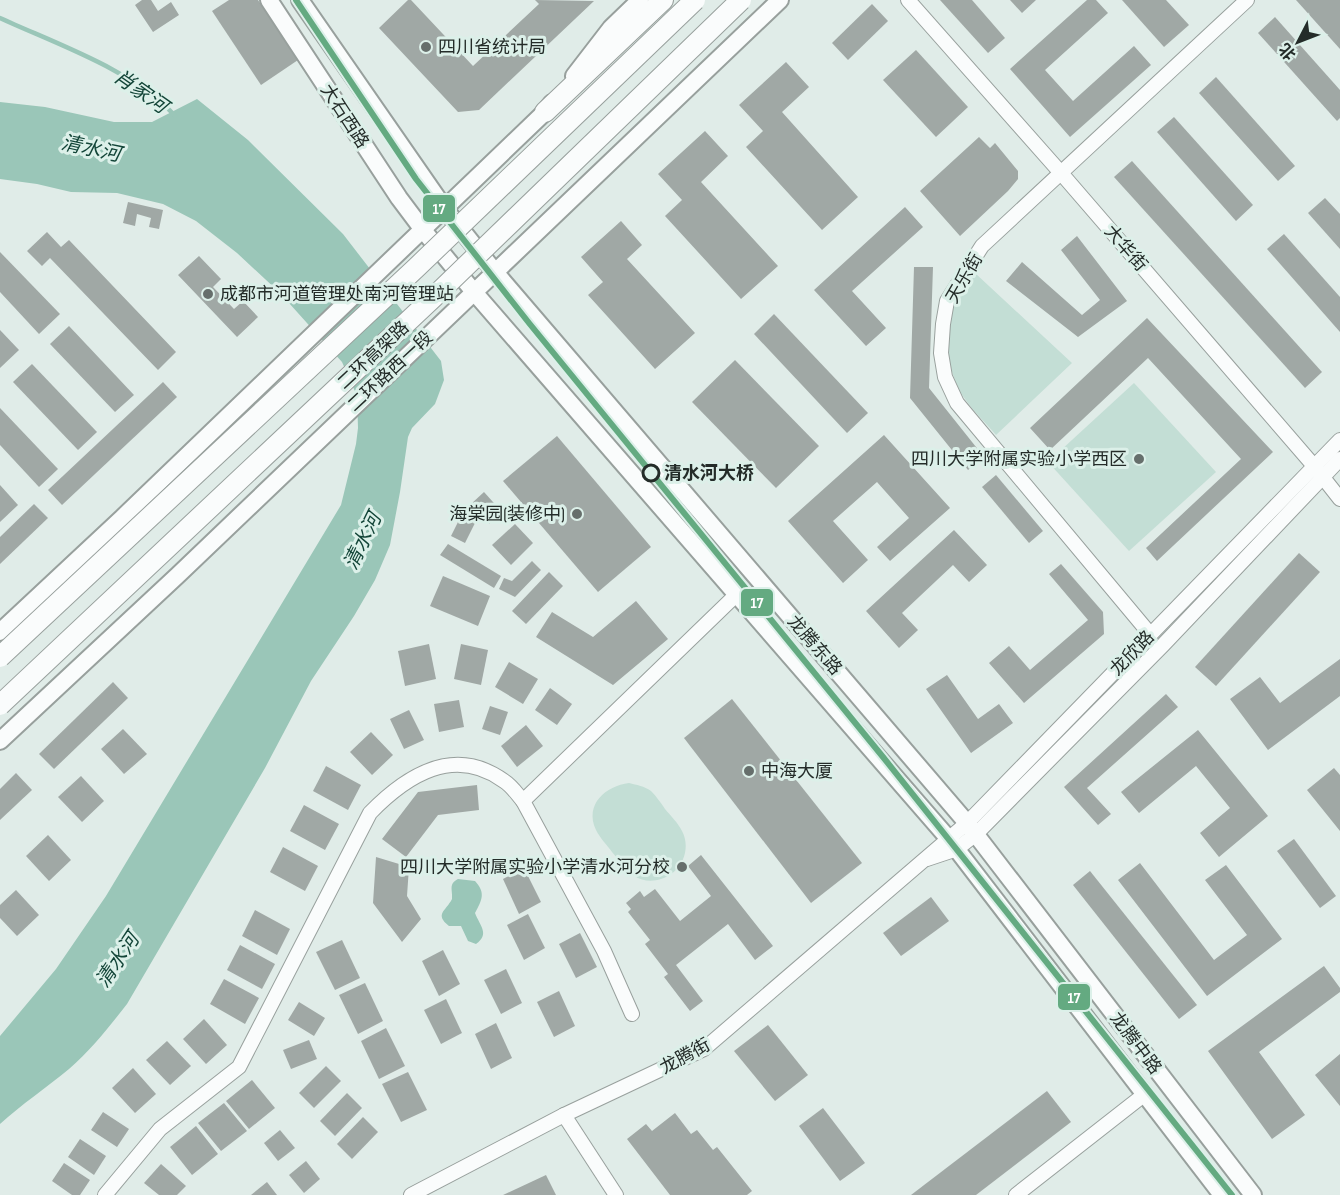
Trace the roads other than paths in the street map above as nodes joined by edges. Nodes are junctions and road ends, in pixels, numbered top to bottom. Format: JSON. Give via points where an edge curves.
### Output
{"nodes":[{"id":1,"x":269,"y":0,"type":"edge"},
{"id":2,"x":300,"y":0,"type":"edge"},
{"id":3,"x":663,"y":0,"type":"edge"},
{"id":4,"x":694,"y":0,"type":"edge"},
{"id":5,"x":741,"y":0,"type":"edge"},
{"id":6,"x":780,"y":0,"type":"edge"},
{"id":7,"x":908,"y":0,"type":"edge"},
{"id":8,"x":1247,"y":0,"type":"edge"},
{"id":9,"x":644,"y":7,"type":"edge"},
{"id":10,"x":545,"y":112,"type":"joint"},
{"id":11,"x":1061,"y":173,"type":"junction"},
{"id":12,"x":445,"y":209,"type":"junction"},
{"id":13,"x":423,"y":230,"type":"junction"},
{"id":14,"x":495,"y":272,"type":"junction"},
{"id":15,"x":474,"y":292,"type":"junction"},
{"id":16,"x":1340,"y":440,"type":"edge"},
{"id":17,"x":1340,"y":459,"type":"edge"},
{"id":18,"x":1319,"y":472,"type":"junction"},
{"id":19,"x":1340,"y":499,"type":"edge"},
{"id":20,"x":736,"y":595,"type":"junction"},
{"id":21,"x":0,"y":632,"type":"edge"},
{"id":22,"x":1150,"y":634,"type":"junction"},
{"id":23,"x":0,"y":657,"type":"edge"},
{"id":24,"x":0,"y":705,"type":"edge"},
{"id":25,"x":0,"y":741,"type":"edge"},
{"id":26,"x":523,"y":801,"type":"junction"},
{"id":27,"x":972,"y":828,"type":"junction"},
{"id":28,"x":953,"y":843,"type":"junction"},
{"id":29,"x":632,"y":1014,"type":"dead end"},
{"id":30,"x":1145,"y":1094,"type":"junction"},
{"id":31,"x":564,"y":1115,"type":"junction"},
{"id":32,"x":105,"y":1195,"type":"edge"},
{"id":33,"x":411,"y":1195,"type":"edge"},
{"id":34,"x":616,"y":1195,"type":"edge"},
{"id":35,"x":1016,"y":1195,"type":"edge"},
{"id":36,"x":1222,"y":1195,"type":"edge"},
{"id":37,"x":1253,"y":1195,"type":"edge"}],
"edges":[{"from":1,"to":13,"type":"main road","name":"大石西路"},
{"from":2,"to":12,"type":"main road","name":"大石西路"},
{"from":3,"to":9,"type":"highway"},
{"from":4,"to":23,"type":"highway","name":"二环高架路","bridge":true,"via":[[416,268]]},
{"from":5,"to":24,"type":"highway","name":"二环高架路","bridge":true,"via":[[437,294]]},
{"from":6,"to":14,"type":"main road","name":"二环路西一段"},
{"from":7,"to":11,"type":"street","name":"大华街"},
{"from":8,"to":11,"type":"street","name":"天乐街"},
{"from":9,"to":10,"type":"highway"},
{"from":10,"to":12,"type":"main road"},
{"from":11,"to":18,"type":"street","name":"大华街"},
{"from":11,"to":22,"type":"street","name":"天乐街","via":[[982,246],[947,301],[941,353],[945,376],[957,403]]},
{"from":12,"to":13,"type":"main road"},
{"from":12,"to":14,"type":"main road","name":"龙腾东路"},
{"from":13,"to":15,"type":"main road","name":"龙腾东路"},
{"from":13,"to":21,"type":"main road"},
{"from":14,"to":15,"type":"main road","name":"二环路西一段"},
{"from":14,"to":27,"type":"main road","name":"龙腾东路"},
{"from":15,"to":20,"type":"main road","name":"龙腾东路"},
{"from":15,"to":25,"type":"main road","name":"二环路西一段"},
{"from":16,"to":18,"type":"street"},
{"from":17,"to":18,"type":"street"},
{"from":18,"to":19,"type":"street","name":"大华街"},
{"from":18,"to":22,"type":"street","name":"龙欣路"},
{"from":18,"to":27,"type":"street","via":[[1163,645]]},
{"from":20,"to":26,"type":"street"},
{"from":20,"to":28,"type":"main road","name":"龙腾东路"},
{"from":22,"to":27,"type":"street","name":"龙欣路"},
{"from":26,"to":29,"type":"street","via":[[604,951]]},
{"from":26,"to":32,"type":"street","via":[[506,782],[487,770],[452,764],[413,777],[389,794],[366,820],[239,1067],[160,1129]]},
{"from":27,"to":28,"type":"street","name":"龙欣路"},
{"from":27,"to":37,"type":"main road","name":"龙腾中路"},
{"from":28,"to":30,"type":"main road","name":"龙腾中路"},
{"from":28,"to":31,"type":"street","name":"龙腾街","via":[[922,860],[704,1049]]},
{"from":30,"to":35,"type":"street"},
{"from":30,"to":36,"type":"main road","name":"龙腾中路"},
{"from":31,"to":33,"type":"street","name":"龙腾街"},
{"from":31,"to":34,"type":"street"}]}
